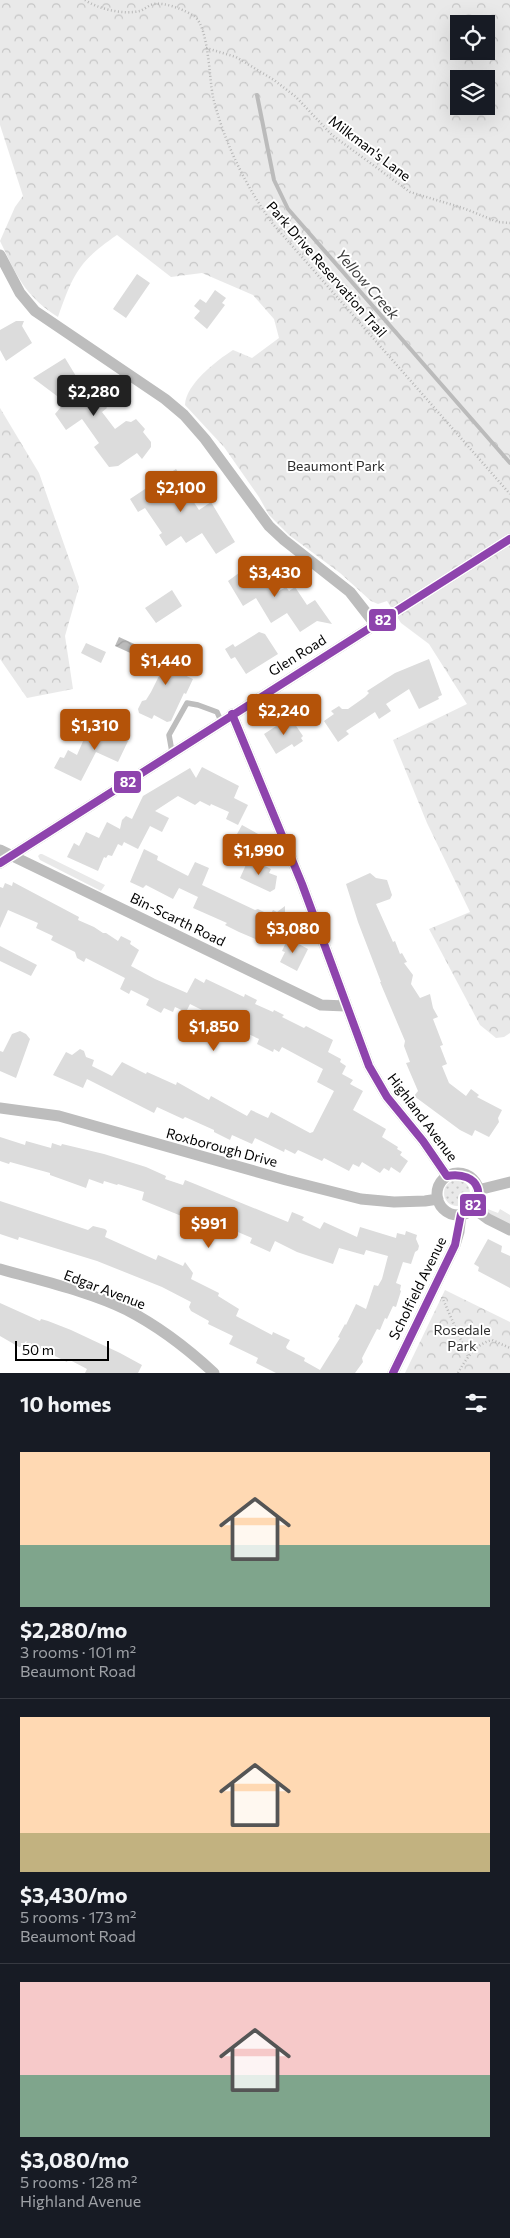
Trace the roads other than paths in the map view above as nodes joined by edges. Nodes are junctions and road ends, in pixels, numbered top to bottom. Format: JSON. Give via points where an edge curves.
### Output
{"nodes":[{"id":1,"x":0,"y":255,"type":"edge"},
{"id":2,"x":510,"y":539,"type":"edge"},
{"id":3,"x":375,"y":624,"type":"junction"},
{"id":4,"x":232,"y":714,"type":"junction"},
{"id":5,"x":221,"y":721,"type":"junction"},
{"id":6,"x":172,"y":752,"type":"junction"},
{"id":7,"x":0,"y":850,"type":"edge"},
{"id":8,"x":11,"y":855,"type":"junction"},
{"id":9,"x":0,"y":863,"type":"edge"},
{"id":10,"x":346,"y":1006,"type":"junction"},
{"id":11,"x":0,"y":1108,"type":"edge"},
{"id":12,"x":448,"y":1176,"type":"junction"},
{"id":13,"x":510,"y":1182,"type":"edge"},
{"id":14,"x":478,"y":1190,"type":"junction"},
{"id":15,"x":438,"y":1199,"type":"junction"},
{"id":16,"x":473,"y":1208,"type":"junction"},
{"id":17,"x":461,"y":1214,"type":"junction"},
{"id":18,"x":510,"y":1230,"type":"edge"},
{"id":19,"x":0,"y":1269,"type":"edge"},
{"id":20,"x":214,"y":1373,"type":"edge"},
{"id":21,"x":392,"y":1373,"type":"edge"}],
"edges":[{"from":1,"to":3,"type":"street","via":[[27,303],[184,415],[216,452],[269,526],[350,592]]},
{"from":2,"to":3,"type":"street","name":"Glen Road"},
{"from":3,"to":4,"type":"street","name":"Glen Road"},
{"from":4,"to":5,"type":"street","name":"Glen Road"},
{"from":4,"to":10,"type":"street","name":"Highland Avenue","via":[[302,884]]},
{"from":5,"to":6,"type":"street","name":"Glen Road"},
{"from":5,"to":6,"type":"lane","via":[[217,712],[187,704],[169,736]]},
{"from":6,"to":8,"type":"street","name":"Glen Road"},
{"from":7,"to":8,"type":"street","name":"Bin-Scarth Road"},
{"from":8,"to":9,"type":"street","name":"Glen Road"},
{"from":8,"to":10,"type":"street","name":"Bin-Scarth Road","via":[[321,1005]]},
{"from":10,"to":12,"type":"street","name":"Highland Avenue","via":[[377,1082]]},
{"from":11,"to":15,"type":"street","name":"Roxborough Drive","via":[[59,1116],[361,1198],[394,1202]]},
{"from":12,"to":14,"type":"street","via":[[467,1175]]},
{"from":12,"to":15,"type":"street","via":[[439,1185]]},
{"from":13,"to":14,"type":"street"},
{"from":14,"to":16,"type":"street"},
{"from":15,"to":17,"type":"street","via":[[449,1213]]},
{"from":16,"to":17,"type":"street"},
{"from":16,"to":18,"type":"street"},
{"from":17,"to":21,"type":"street","name":"Scholfield Avenue","via":[[455,1245]]},
{"from":19,"to":20,"type":"street","name":"Edgar Avenue","via":[[126,1310],[172,1337]]}]}
